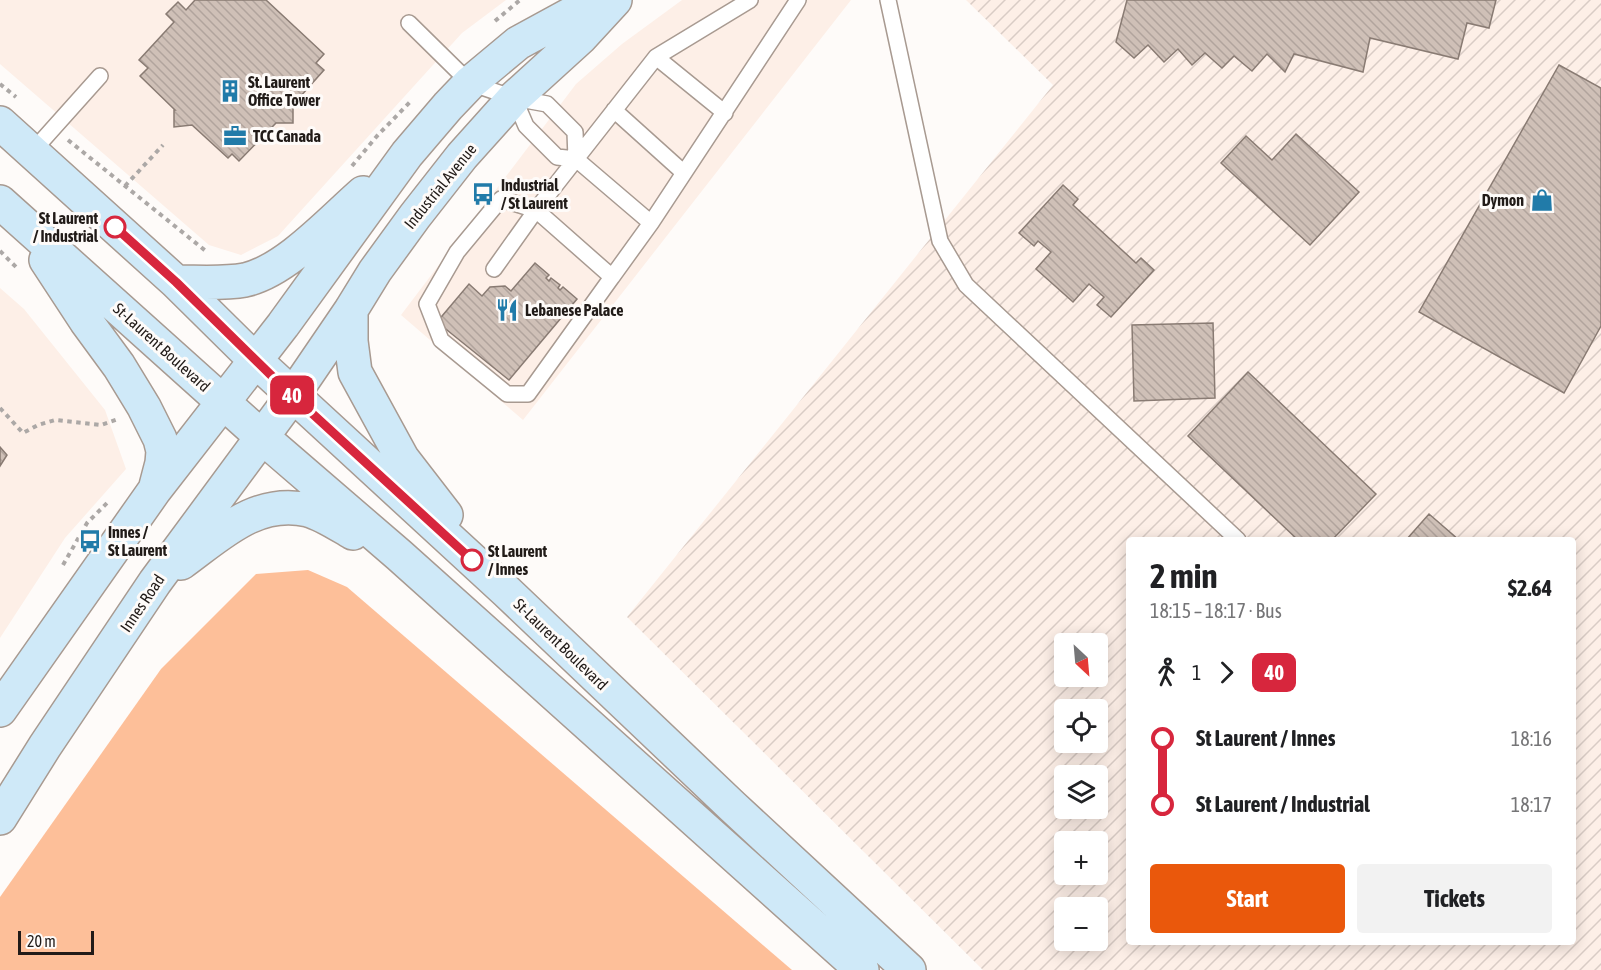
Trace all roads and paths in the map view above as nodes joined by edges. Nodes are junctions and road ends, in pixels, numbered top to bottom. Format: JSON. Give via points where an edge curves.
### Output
{"nodes":[{"id":1,"x":597,"y":0,"type":"edge"},
{"id":2,"x":615,"y":0,"type":"edge"},
{"id":3,"x":750,"y":0,"type":"edge"},
{"id":4,"x":798,"y":0,"type":"edge"},
{"id":5,"x":888,"y":0,"type":"edge"},
{"id":6,"x":409,"y":23,"type":"dead end"},
{"id":7,"x":656,"y":57,"type":"junction"},
{"id":8,"x":100,"y":76,"type":"dead end"},
{"id":9,"x":470,"y":83,"type":"junction"},
{"id":10,"x":514,"y":98,"type":"junction"},
{"id":11,"x":614,"y":110,"type":"junction"},
{"id":12,"x":725,"y":113,"type":"junction"},
{"id":13,"x":0,"y":123,"type":"edge"},
{"id":14,"x":163,"y":145,"type":"dead end"},
{"id":15,"x":32,"y":152,"type":"junction"},
{"id":16,"x":408,"y":154,"type":"junction"},
{"id":17,"x":576,"y":159,"type":"junction"},
{"id":18,"x":684,"y":173,"type":"junction"},
{"id":19,"x":8,"y":210,"type":"edge"},
{"id":20,"x":536,"y":210,"type":"junction"},
{"id":21,"x":651,"y":223,"type":"junction"},
{"id":22,"x":213,"y":255,"type":"dead end"},
{"id":23,"x":494,"y":269,"type":"dead end"},
{"id":24,"x":612,"y":277,"type":"junction"},
{"id":25,"x":176,"y":282,"type":"junction"},
{"id":26,"x":351,"y":310,"type":"junction"},
{"id":27,"x":256,"y":360,"type":"junction"},
{"id":28,"x":293,"y":395,"type":"junction"},
{"id":29,"x":224,"y":403,"type":"junction"},
{"id":30,"x":0,"y":408,"type":"edge"},
{"id":31,"x":120,"y":418,"type":"dead end"},
{"id":32,"x":262,"y":437,"type":"junction"},
{"id":33,"x":154,"y":491,"type":"junction"},
{"id":34,"x":110,"y":500,"type":"dead end"},
{"id":35,"x":1235,"y":537,"type":"edge"},
{"id":36,"x":399,"y":555,"type":"junction"},
{"id":37,"x":57,"y":575,"type":"dead end"},
{"id":38,"x":155,"y":582,"type":"junction"},
{"id":39,"x":506,"y":591,"type":"junction"},
{"id":40,"x":0,"y":710,"type":"edge"},
{"id":41,"x":0,"y":818,"type":"edge"},
{"id":42,"x":862,"y":970,"type":"edge"},
{"id":43,"x":909,"y":970,"type":"edge"}],
"edges":[{"from":1,"to":9,"type":"main road","via":[[518,43]]},
{"from":2,"to":10,"type":"main road","name":"Industrial Avenue"},
{"from":3,"to":7,"type":"lane"},
{"from":4,"to":12,"type":"lane"},
{"from":5,"to":35,"type":"lane","via":[[940,241],[966,285]]},
{"from":6,"to":9,"type":"lane"},
{"from":7,"to":11,"type":"lane"},
{"from":7,"to":12,"type":"lane"},
{"from":8,"to":15,"type":"lane"},
{"from":9,"to":10,"type":"lane"},
{"from":9,"to":16,"type":"main road"},
{"from":10,"to":17,"type":"lane","via":[[526,126],[557,157]]},
{"from":10,"to":17,"type":"lane","via":[[547,104],[575,132]]},
{"from":10,"to":26,"type":"main road","name":"Industrial Avenue","via":[[415,216]]},
{"from":11,"to":17,"type":"lane"},
{"from":11,"to":18,"type":"lane"},
{"from":12,"to":18,"type":"lane"},
{"from":13,"to":15,"type":"main road","name":"St-Laurent Boulevard"},
{"from":14,"to":22,"type":"path","via":[[125,186]]},
{"from":15,"to":25,"type":"main road","name":"St-Laurent Boulevard"},
{"from":16,"to":25,"type":"main road","via":[[296,252],[267,272],[245,280]]},
{"from":16,"to":27,"type":"main road"},
{"from":17,"to":20,"type":"lane"},
{"from":17,"to":21,"type":"lane"},
{"from":18,"to":21,"type":"lane"},
{"from":19,"to":29,"type":"main road","name":"St-Laurent Boulevard"},
{"from":19,"to":33,"type":"main road","via":[[120,366],[153,423],[163,451]]},
{"from":20,"to":23,"type":"lane"},
{"from":20,"to":24,"type":"lane"},
{"from":20,"to":24,"type":"lane","via":[[501,199],[457,252],[428,304],[441,340],[507,394],[528,394]]},
{"from":21,"to":24,"type":"lane"},
{"from":25,"to":27,"type":"main road","name":"St-Laurent Boulevard"},
{"from":26,"to":28,"type":"main road","name":"Industrial Avenue"},
{"from":26,"to":39,"type":"main road","via":[[355,372],[379,418],[402,458]]},
{"from":27,"to":28,"type":"main road","name":"St-Laurent Boulevard"},
{"from":27,"to":29,"type":"main road"},
{"from":28,"to":32,"type":"main road","name":"Innes Road"},
{"from":28,"to":39,"type":"main road","name":"St-Laurent Boulevard"},
{"from":29,"to":32,"type":"main road","name":"St-Laurent Boulevard"},
{"from":29,"to":33,"type":"main road"},
{"from":30,"to":31,"type":"path","via":[[23,433],[55,420],[100,425]]},
{"from":32,"to":36,"type":"main road","name":"St-Laurent Boulevard"},
{"from":32,"to":38,"type":"main road","name":"Innes Road"},
{"from":33,"to":40,"type":"main road"},
{"from":34,"to":37,"type":"path","via":[[87,523]]},
{"from":36,"to":38,"type":"main road","via":[[310,511],[273,508],[231,526]]},
{"from":36,"to":42,"type":"main road","name":"St-Laurent Boulevard"},
{"from":38,"to":41,"type":"main road","name":"Innes Road"},
{"from":39,"to":43,"type":"main road","name":"St-Laurent Boulevard"}]}
